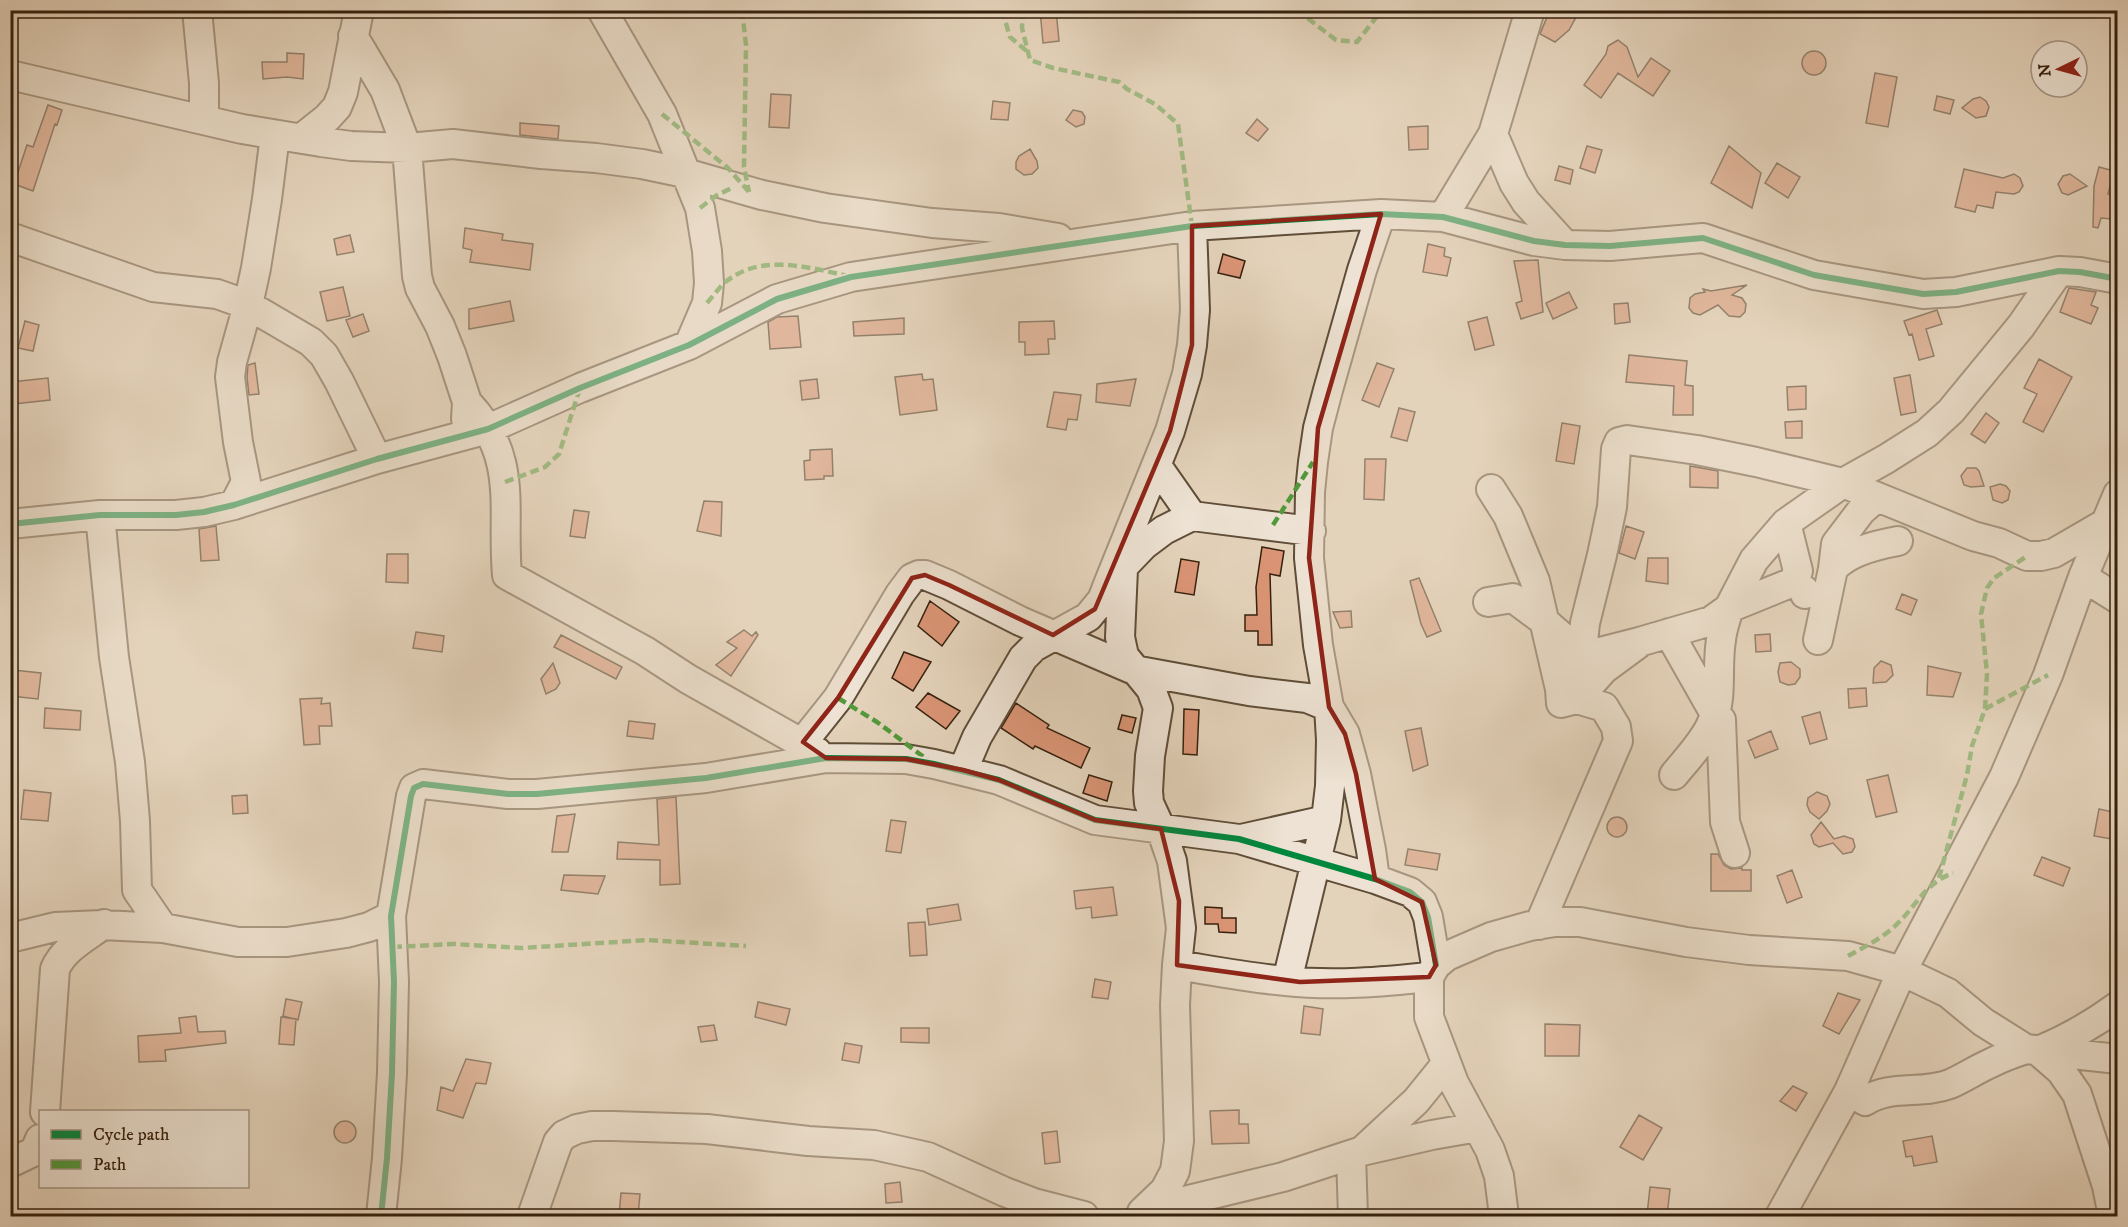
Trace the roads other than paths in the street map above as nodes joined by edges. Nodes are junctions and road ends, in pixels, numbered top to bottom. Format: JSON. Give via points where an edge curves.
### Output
{"nodes":[{"id":1,"x":197,"y":10,"type":"edge"},
{"id":2,"x":603,"y":10,"type":"edge"},
{"id":3,"x":1530,"y":10,"type":"edge"},
{"id":4,"x":356,"y":23,"type":"edge"},
{"id":5,"x":10,"y":75,"type":"edge"},
{"id":6,"x":204,"y":120,"type":"junction"},
{"id":7,"x":1493,"y":134,"type":"junction"},
{"id":8,"x":288,"y":136,"type":"junction"},
{"id":9,"x":407,"y":148,"type":"junction"},
{"id":10,"x":685,"y":173,"type":"junction"},
{"id":11,"x":1381,"y":214,"type":"junction"},
{"id":12,"x":1443,"y":217,"type":"junction"},
{"id":13,"x":1192,"y":226,"type":"junction"},
{"id":14,"x":10,"y":237,"type":"edge"},
{"id":15,"x":1083,"y":242,"type":"junction"},
{"id":16,"x":1565,"y":246,"type":"junction"},
{"id":17,"x":2059,"y":271,"type":"junction"},
{"id":18,"x":2118,"y":279,"type":"edge"},
{"id":19,"x":248,"y":305,"type":"junction"},
{"id":20,"x":690,"y":345,"type":"junction"},
{"id":21,"x":475,"y":433,"type":"junction"},
{"id":22,"x":377,"y":459,"type":"junction"},
{"id":23,"x":1157,"y":466,"type":"junction"},
{"id":24,"x":1843,"y":483,"type":"junction"},
{"id":25,"x":1491,"y":489,"type":"dead end"},
{"id":26,"x":2118,"y":494,"type":"edge"},
{"id":27,"x":1877,"y":497,"type":"junction"},
{"id":28,"x":234,"y":505,"type":"junction"},
{"id":29,"x":100,"y":515,"type":"junction"},
{"id":30,"x":1191,"y":516,"type":"junction"},
{"id":31,"x":2111,"y":519,"type":"edge"},
{"id":32,"x":1786,"y":523,"type":"junction"},
{"id":33,"x":10,"y":524,"type":"edge"},
{"id":34,"x":1311,"y":531,"type":"junction"},
{"id":35,"x":1898,"y":541,"type":"dead end"},
{"id":36,"x":1833,"y":569,"type":"junction"},
{"id":37,"x":1116,"y":574,"type":"junction"},
{"id":38,"x":2083,"y":577,"type":"junction"},
{"id":39,"x":1793,"y":582,"type":"junction"},
{"id":40,"x":2118,"y":599,"type":"edge"},
{"id":41,"x":1488,"y":602,"type":"dead end"},
{"id":42,"x":1729,"y":608,"type":"junction"},
{"id":43,"x":1544,"y":621,"type":"junction"},
{"id":44,"x":1053,"y":635,"type":"junction"},
{"id":45,"x":1655,"y":637,"type":"junction"},
{"id":46,"x":1585,"y":648,"type":"junction"},
{"id":47,"x":1134,"y":670,"type":"junction"},
{"id":48,"x":1569,"y":694,"type":"junction"},
{"id":49,"x":1329,"y":707,"type":"junction"},
{"id":50,"x":1715,"y":714,"type":"junction"},
{"id":51,"x":803,"y":742,"type":"junction"},
{"id":52,"x":826,"y":758,"type":"junction"},
{"id":53,"x":963,"y":770,"type":"junction"},
{"id":54,"x":1674,"y":775,"type":"dead end"},
{"id":55,"x":1326,"y":820,"type":"junction"},
{"id":56,"x":1161,"y":828,"type":"junction"},
{"id":57,"x":1239,"y":839,"type":"junction"},
{"id":58,"x":1735,"y":853,"type":"dead end"},
{"id":59,"x":1315,"y":862,"type":"junction"},
{"id":60,"x":1375,"y":879,"type":"junction"},
{"id":61,"x":137,"y":890,"type":"junction"},
{"id":62,"x":391,"y":916,"type":"junction"},
{"id":63,"x":102,"y":925,"type":"junction"},
{"id":64,"x":1539,"y":925,"type":"junction"},
{"id":65,"x":164,"y":928,"type":"junction"},
{"id":66,"x":10,"y":938,"type":"edge"},
{"id":67,"x":1178,"y":965,"type":"junction"},
{"id":68,"x":1432,"y":971,"type":"junction"},
{"id":69,"x":1902,"y":971,"type":"junction"},
{"id":70,"x":1287,"y":981,"type":"junction"},
{"id":71,"x":2118,"y":1006,"type":"edge"},
{"id":72,"x":2032,"y":1050,"type":"junction"},
{"id":73,"x":2118,"y":1059,"type":"edge"},
{"id":74,"x":1446,"y":1064,"type":"junction"},
{"id":75,"x":1849,"y":1091,"type":"junction"},
{"id":76,"x":45,"y":1110,"type":"edge"},
{"id":77,"x":1478,"y":1127,"type":"junction"},
{"id":78,"x":39,"y":1141,"type":"edge"},
{"id":79,"x":1356,"y":1153,"type":"junction"},
{"id":80,"x":10,"y":1163,"type":"edge"},
{"id":81,"x":1006,"y":1204,"type":"edge"},
{"id":82,"x":1136,"y":1214,"type":"edge"},
{"id":83,"x":1784,"y":1215,"type":"edge"},
{"id":84,"x":381,"y":1216,"type":"edge"},
{"id":85,"x":532,"y":1216,"type":"edge"},
{"id":86,"x":1084,"y":1216,"type":"edge"},
{"id":87,"x":1353,"y":1216,"type":"edge"},
{"id":88,"x":1504,"y":1216,"type":"edge"},
{"id":89,"x":2113,"y":1216,"type":"edge"}],
"edges":[{"from":1,"to":6,"type":"street"},
{"from":2,"to":10,"type":"street","via":[[662,114]]},
{"from":3,"to":7,"type":"street"},
{"from":4,"to":8,"type":"street","via":[[337,107],[327,118]]},
{"from":4,"to":9,"type":"street"},
{"from":5,"to":6,"type":"street"},
{"from":6,"to":8,"type":"street"},
{"from":7,"to":12,"type":"street"},
{"from":7,"to":16,"type":"street","via":[[1526,202]]},
{"from":8,"to":9,"type":"street","via":[[351,146]]},
{"from":8,"to":19,"type":"street","via":[[267,199]]},
{"from":9,"to":10,"type":"street","via":[[453,144],[596,158]]},
{"from":9,"to":21,"type":"street","via":[[417,276],[452,357]]},
{"from":10,"to":15,"type":"street","via":[[825,208]]},
{"from":10,"to":20,"type":"street","via":[[700,208],[709,283],[707,303]]},
{"from":11,"to":12,"type":"street"},
{"from":11,"to":13,"type":"street"},
{"from":11,"to":34,"type":"street","via":[[1318,428],[1310,492]]},
{"from":12,"to":16,"type":"street"},
{"from":13,"to":15,"type":"street"},
{"from":13,"to":23,"type":"street","via":[[1192,345],[1178,405]]},
{"from":14,"to":19,"type":"street","via":[[153,286],[217,294]]},
{"from":15,"to":20,"type":"street","via":[[851,277],[777,299]]},
{"from":16,"to":17,"type":"street","via":[[1703,238],[1814,274],[1923,294],[1956,292]]},
{"from":17,"to":18,"type":"street"},
{"from":17,"to":24,"type":"street","via":[[2021,326],[1951,411],[1927,432]]},
{"from":19,"to":22,"type":"street","via":[[311,342],[324,355]]},
{"from":19,"to":28,"type":"street","via":[[230,376],[246,482]]},
{"from":20,"to":21,"type":"street"},
{"from":21,"to":22,"type":"street"},
{"from":21,"to":51,"type":"street","via":[[498,451],[506,482],[507,575]]},
{"from":22,"to":28,"type":"street"},
{"from":23,"to":30,"type":"street"},
{"from":23,"to":37,"type":"street","via":[[1138,507]]},
{"from":24,"to":27,"type":"street"},
{"from":24,"to":32,"type":"street"},
{"from":24,"to":46,"type":"street","via":[[1697,450],[1619,442],[1612,507],[1585,623]]},
{"from":25,"to":43,"type":"street","via":[[1508,516],[1530,570]]},
{"from":26,"to":31,"type":"street"},
{"from":27,"to":31,"type":"street","via":[[2027,556],[2054,553]]},
{"from":27,"to":36,"type":"street","via":[[1836,544]]},
{"from":28,"to":29,"type":"street","via":[[176,515]]},
{"from":29,"to":33,"type":"street"},
{"from":29,"to":61,"type":"street","via":[[114,657],[130,762]]},
{"from":30,"to":34,"type":"street"},
{"from":30,"to":37,"type":"street","via":[[1144,545]]},
{"from":31,"to":38,"type":"street"},
{"from":32,"to":39,"type":"street","via":[[1798,571]]},
{"from":32,"to":42,"type":"street","via":[[1754,560]]},
{"from":34,"to":49,"type":"street","via":[[1309,558]]},
{"from":35,"to":36,"type":"street","via":[[1878,544],[1840,561]]},
{"from":36,"to":39,"type":"street","via":[[1818,640],[1804,591]]},
{"from":37,"to":44,"type":"street","via":[[1088,617]]},
{"from":37,"to":47,"type":"street","via":[[1120,637],[1124,656]]},
{"from":38,"to":40,"type":"street"},
{"from":38,"to":69,"type":"street","via":[[2048,675],[2004,777]]},
{"from":39,"to":42,"type":"street"},
{"from":41,"to":43,"type":"street","via":[[1513,598]]},
{"from":42,"to":45,"type":"street","via":[[1711,621]]},
{"from":42,"to":50,"type":"street","via":[[1721,640]]},
{"from":43,"to":46,"type":"street","via":[[1575,648]]},
{"from":43,"to":48,"type":"street"},
{"from":44,"to":47,"type":"street"},
{"from":44,"to":51,"type":"street","via":[[919,574],[900,594],[838,698]]},
{"from":44,"to":53,"type":"street","via":[[1023,658],[977,737]]},
{"from":45,"to":46,"type":"street","via":[[1600,652]]},
{"from":45,"to":48,"type":"street"},
{"from":45,"to":50,"type":"street","via":[[1701,686]]},
{"from":46,"to":48,"type":"street"},
{"from":47,"to":49,"type":"street","via":[[1307,698]]},
{"from":47,"to":56,"type":"street","via":[[1151,689],[1158,708],[1148,791],[1149,803]]},
{"from":48,"to":64,"type":"street","via":[[1604,707],[1616,727],[1618,741]]},
{"from":49,"to":55,"type":"street","via":[[1330,786]]},
{"from":49,"to":60,"type":"street","via":[[1345,734],[1356,774]]},
{"from":50,"to":54,"type":"street","via":[[1699,745]]},
{"from":50,"to":58,"type":"street","via":[[1721,720],[1725,822]]},
{"from":51,"to":52,"type":"street"},
{"from":52,"to":53,"type":"street","via":[[906,759]]},
{"from":52,"to":62,"type":"street","via":[[706,778],[537,794],[423,784],[414,788]]},
{"from":53,"to":56,"type":"street","via":[[999,780],[1095,820]]},
{"from":55,"to":57,"type":"street"},
{"from":55,"to":59,"type":"street"},
{"from":56,"to":57,"type":"street"},
{"from":56,"to":67,"type":"street","via":[[1179,901]]},
{"from":57,"to":59,"type":"street"},
{"from":59,"to":60,"type":"street"},
{"from":59,"to":70,"type":"street"},
{"from":60,"to":68,"type":"street","via":[[1410,892],[1422,902],[1428,917]]},
{"from":61,"to":63,"type":"street"},
{"from":61,"to":65,"type":"street"},
{"from":62,"to":65,"type":"street","via":[[346,933],[287,942],[238,942]]},
{"from":62,"to":84,"type":"street","via":[[392,1073]]},
{"from":63,"to":65,"type":"street"},
{"from":63,"to":66,"type":"street","via":[[54,927]]},
{"from":63,"to":76,"type":"street","via":[[73,946],[55,969]]},
{"from":64,"to":68,"type":"street","via":[[1491,937],[1447,956]]},
{"from":64,"to":69,"type":"street","via":[[1580,922],[1749,950],[1848,956]]},
{"from":67,"to":70,"type":"street"},
{"from":67,"to":82,"type":"street","via":[[1175,1005],[1179,1141],[1175,1172],[1165,1190]]},
{"from":68,"to":70,"type":"street","via":[[1358,982]]},
{"from":68,"to":74,"type":"street","via":[[1429,1017]]},
{"from":69,"to":72,"type":"street","via":[[1948,993],[1983,1022]]},
{"from":69,"to":75,"type":"street"},
{"from":71,"to":72,"type":"street","via":[[2074,1035]]},
{"from":72,"to":73,"type":"street"},
{"from":72,"to":75,"type":"street","via":[[1932,1089],[1876,1094],[1865,1101]]},
{"from":72,"to":89,"type":"street","via":[[2061,1071],[2077,1094]]},
{"from":74,"to":77,"type":"street"},
{"from":74,"to":79,"type":"street","via":[[1416,1101]]},
{"from":75,"to":83,"type":"street"},
{"from":77,"to":79,"type":"street"},
{"from":77,"to":88,"type":"street","via":[[1499,1176]]},
{"from":78,"to":80,"type":"street","via":[[35,1151]]},
{"from":79,"to":82,"type":"street","via":[[1283,1177]]},
{"from":79,"to":87,"type":"street"},
{"from":81,"to":85,"type":"street","via":[[959,1170],[928,1157],[874,1145],[707,1129],[592,1126],[564,1135],[558,1142]]},
{"from":81,"to":86,"type":"street","via":[[1034,1203]]}]}
